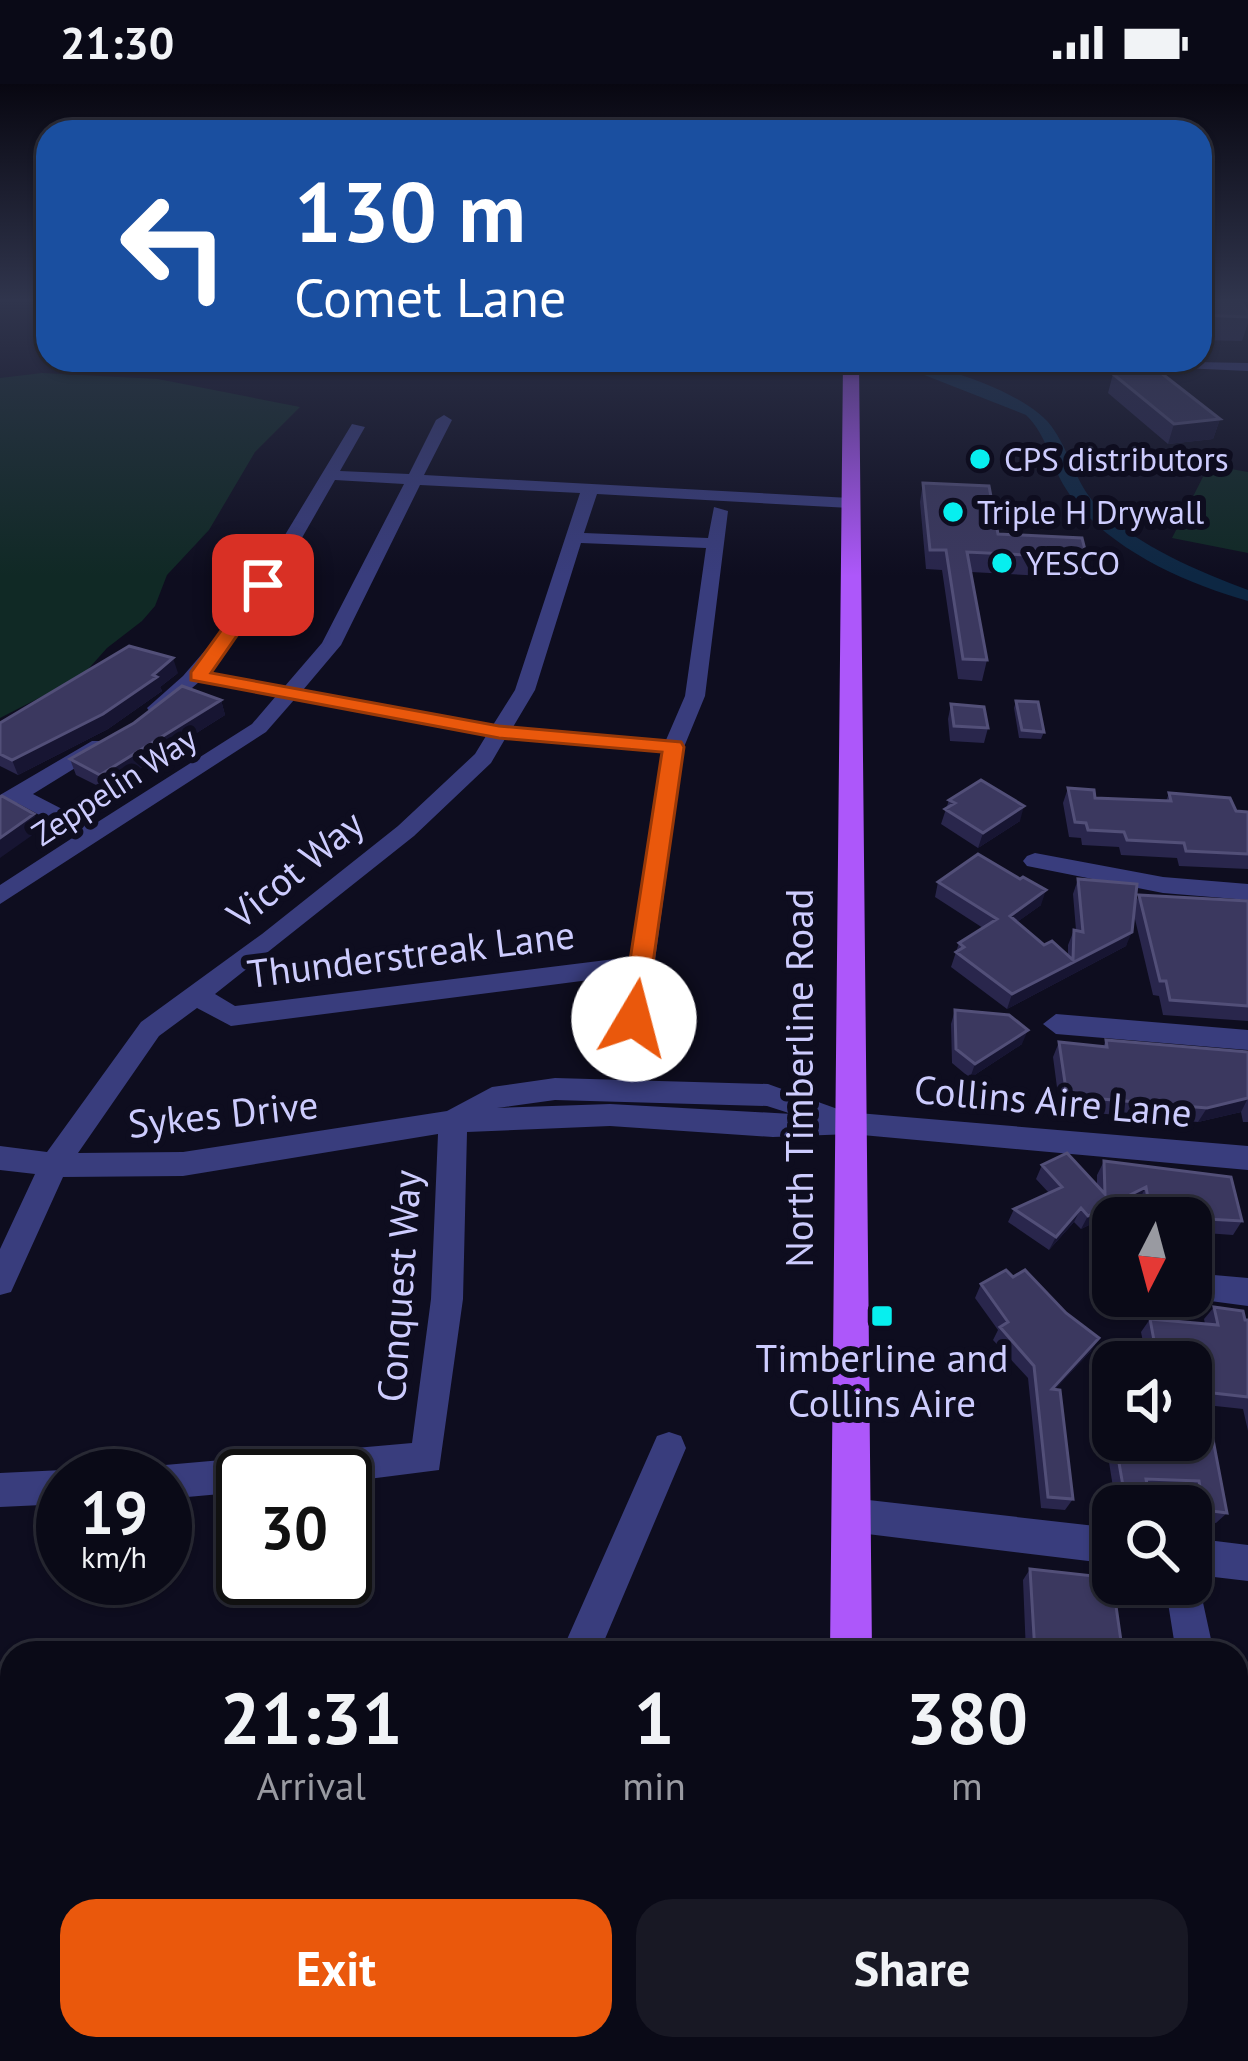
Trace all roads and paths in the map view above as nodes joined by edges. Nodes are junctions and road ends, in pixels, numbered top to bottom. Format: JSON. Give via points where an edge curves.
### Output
{"nodes":[{"id":1,"x":851,"y":391,"type":"edge"},
{"id":2,"x":444,"y":420,"type":"dead end"},
{"id":3,"x":357,"y":427,"type":"dead end"},
{"id":4,"x":328,"y":475,"type":"junction"},
{"id":5,"x":416,"y":479,"type":"junction"},
{"id":6,"x":590,"y":489,"type":"junction"},
{"id":7,"x":850,"y":502,"type":"junction"},
{"id":8,"x":719,"y":511,"type":"dead end"},
{"id":9,"x":576,"y":538,"type":"junction"},
{"id":10,"x":715,"y":544,"type":"junction"},
{"id":11,"x":198,"y":676,"type":"junction"},
{"id":12,"x":292,"y":694,"type":"junction"},
{"id":13,"x":139,"y":721,"type":"edge"},
{"id":14,"x":499,"y":732,"type":"junction"},
{"id":15,"x":119,"y":733,"type":"edge"},
{"id":16,"x":673,"y":747,"type":"junction"},
{"id":17,"x":9,"y":799,"type":"edge"},
{"id":18,"x":94,"y":835,"type":"junction"},
{"id":19,"x":1035,"y":861,"type":"dead end"},
{"id":20,"x":1248,"y":892,"type":"edge"},
{"id":21,"x":0,"y":896,"type":"edge"},
{"id":22,"x":642,"y":964,"type":"junction"},
{"id":23,"x":196,"y":995,"type":"junction"},
{"id":24,"x":634,"y":1019,"type":"dead end"},
{"id":25,"x":1056,"y":1024,"type":"dead end"},
{"id":26,"x":1248,"y":1040,"type":"edge"},
{"id":27,"x":452,"y":1121,"type":"junction"},
{"id":28,"x":851,"y":1123,"type":"junction"},
{"id":29,"x":1248,"y":1157,"type":"edge"},
{"id":30,"x":0,"y":1158,"type":"edge"},
{"id":31,"x":54,"y":1165,"type":"junction"},
{"id":32,"x":0,"y":1282,"type":"edge"},
{"id":33,"x":1212,"y":1289,"type":"edge"},
{"id":34,"x":1248,"y":1292,"type":"edge"},
{"id":35,"x":669,"y":1448,"type":"dead end"},
{"id":36,"x":192,"y":1479,"type":"edge"},
{"id":37,"x":36,"y":1488,"type":"edge"},
{"id":38,"x":0,"y":1490,"type":"edge"},
{"id":39,"x":851,"y":1515,"type":"junction"},
{"id":40,"x":1092,"y":1544,"type":"edge"},
{"id":41,"x":1212,"y":1559,"type":"edge"},
{"id":42,"x":1248,"y":1563,"type":"edge"},
{"id":43,"x":1187,"y":1605,"type":"edge"},
{"id":44,"x":585,"y":1641,"type":"edge"},
{"id":45,"x":850,"y":1641,"type":"edge"},
{"id":46,"x":1193,"y":1641,"type":"edge"}],
"edges":[{"from":1,"to":7,"type":"main road","name":"North Timberline Road"},
{"from":2,"to":5,"type":"street","name":"Zeppelin Way"},
{"from":3,"to":4,"type":"street"},
{"from":4,"to":5,"type":"street"},
{"from":4,"to":11,"type":"street","via":[[241,622]]},
{"from":5,"to":6,"type":"street"},
{"from":5,"to":12,"type":"street","name":"Zeppelin Way","via":[[331,645]]},
{"from":6,"to":7,"type":"street"},
{"from":6,"to":9,"type":"street","name":"Vicot Way"},
{"from":7,"to":28,"type":"main road","name":"North Timberline Road"},
{"from":8,"to":10,"type":"street"},
{"from":9,"to":10,"type":"street"},
{"from":9,"to":14,"type":"street","name":"Vicot Way","via":[[525,690]]},
{"from":10,"to":16,"type":"street","via":[[695,695]]},
{"from":11,"to":12,"type":"street"},
{"from":11,"to":13,"type":"street"},
{"from":12,"to":14,"type":"street"},
{"from":12,"to":18,"type":"street","name":"Zeppelin Way","via":[[259,728]]},
{"from":14,"to":16,"type":"street"},
{"from":14,"to":23,"type":"street","name":"Vicot Way","via":[[483,758],[406,831]]},
{"from":15,"to":17,"type":"street"},
{"from":16,"to":22,"type":"street"},
{"from":17,"to":18,"type":"street"},
{"from":18,"to":21,"type":"street","name":"Zeppelin Way"},
{"from":19,"to":20,"type":"street"},
{"from":22,"to":23,"type":"street","name":"Thunderstreak Lane","via":[[231,1016]]},
{"from":22,"to":24,"type":"street"},
{"from":23,"to":31,"type":"street","name":"Vicot Way","via":[[150,1029]]},
{"from":25,"to":26,"type":"street"},
{"from":27,"to":28,"type":"street","name":"Sykes Drive","via":[[610,1115]]},
{"from":27,"to":31,"type":"street","name":"Sykes Drive","via":[[183,1164]]},
{"from":27,"to":36,"type":"street","name":"Conquest Way","via":[[446,1299],[427,1457]]},
{"from":28,"to":29,"type":"street","name":"Collins Aire Lane"},
{"from":28,"to":39,"type":"main road","name":"North Timberline Road"},
{"from":30,"to":31,"type":"street","name":"Sykes Drive"},
{"from":31,"to":32,"type":"street","name":"Vicot Way"},
{"from":33,"to":34,"type":"street"},
{"from":35,"to":44,"type":"street"},
{"from":37,"to":38,"type":"street"},
{"from":39,"to":40,"type":"street"},
{"from":39,"to":45,"type":"main road","name":"North Timberline Road"},
{"from":41,"to":42,"type":"street"},
{"from":43,"to":46,"type":"street"}]}
